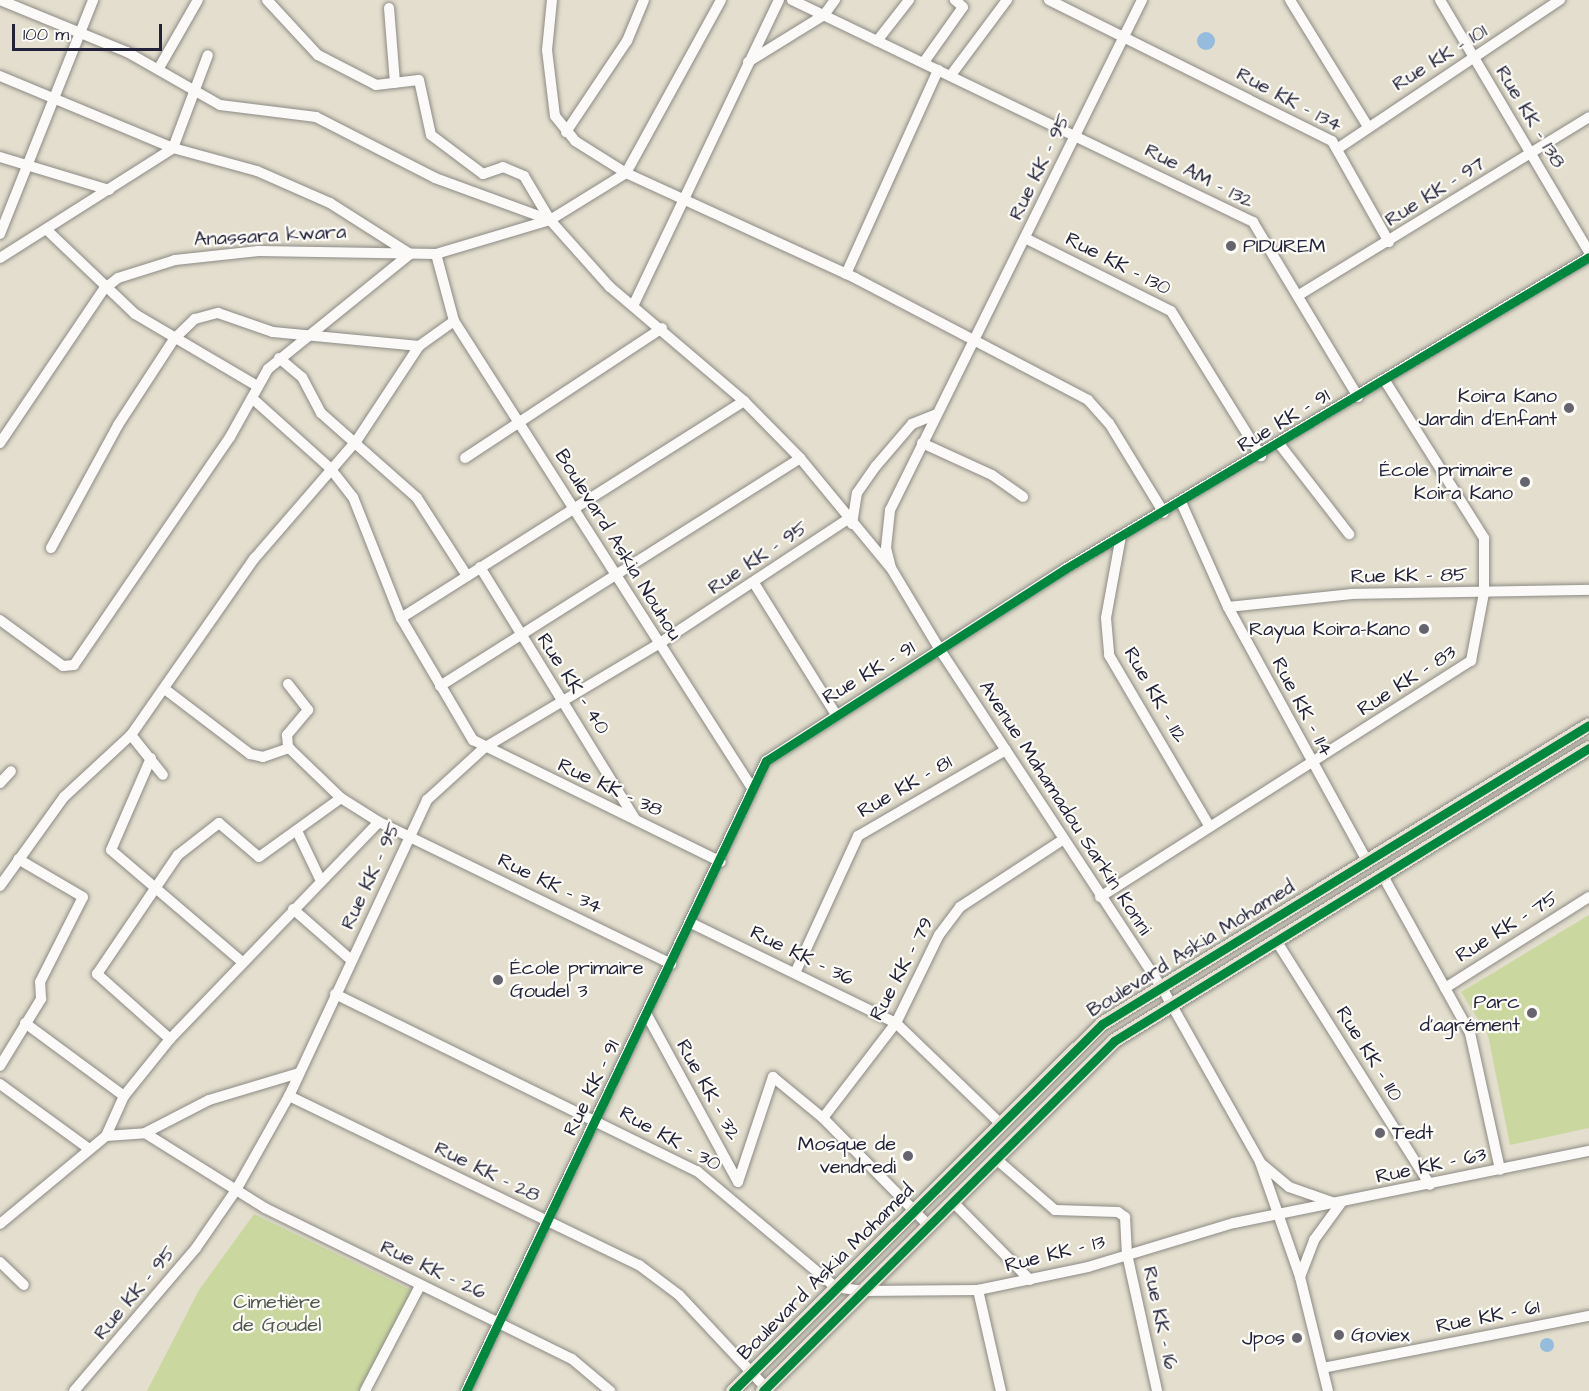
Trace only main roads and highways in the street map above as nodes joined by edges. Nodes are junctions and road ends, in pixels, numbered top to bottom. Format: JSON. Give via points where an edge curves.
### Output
{"nodes":[{"id":1,"x":1589,"y":725,"type":"edge"},
{"id":2,"x":1589,"y":748,"type":"edge"},
{"id":3,"x":765,"y":1389,"type":"edge"},
{"id":4,"x":733,"y":1391,"type":"edge"}],
"edges":[{"from":1,"to":4,"type":"main road","name":"Boulevard Askia Mohamed","via":[[1102,1024],[911,1209]]},
{"from":2,"to":3,"type":"main road","name":"Boulevard Askia Mohamed","via":[[1114,1041]]}]}
